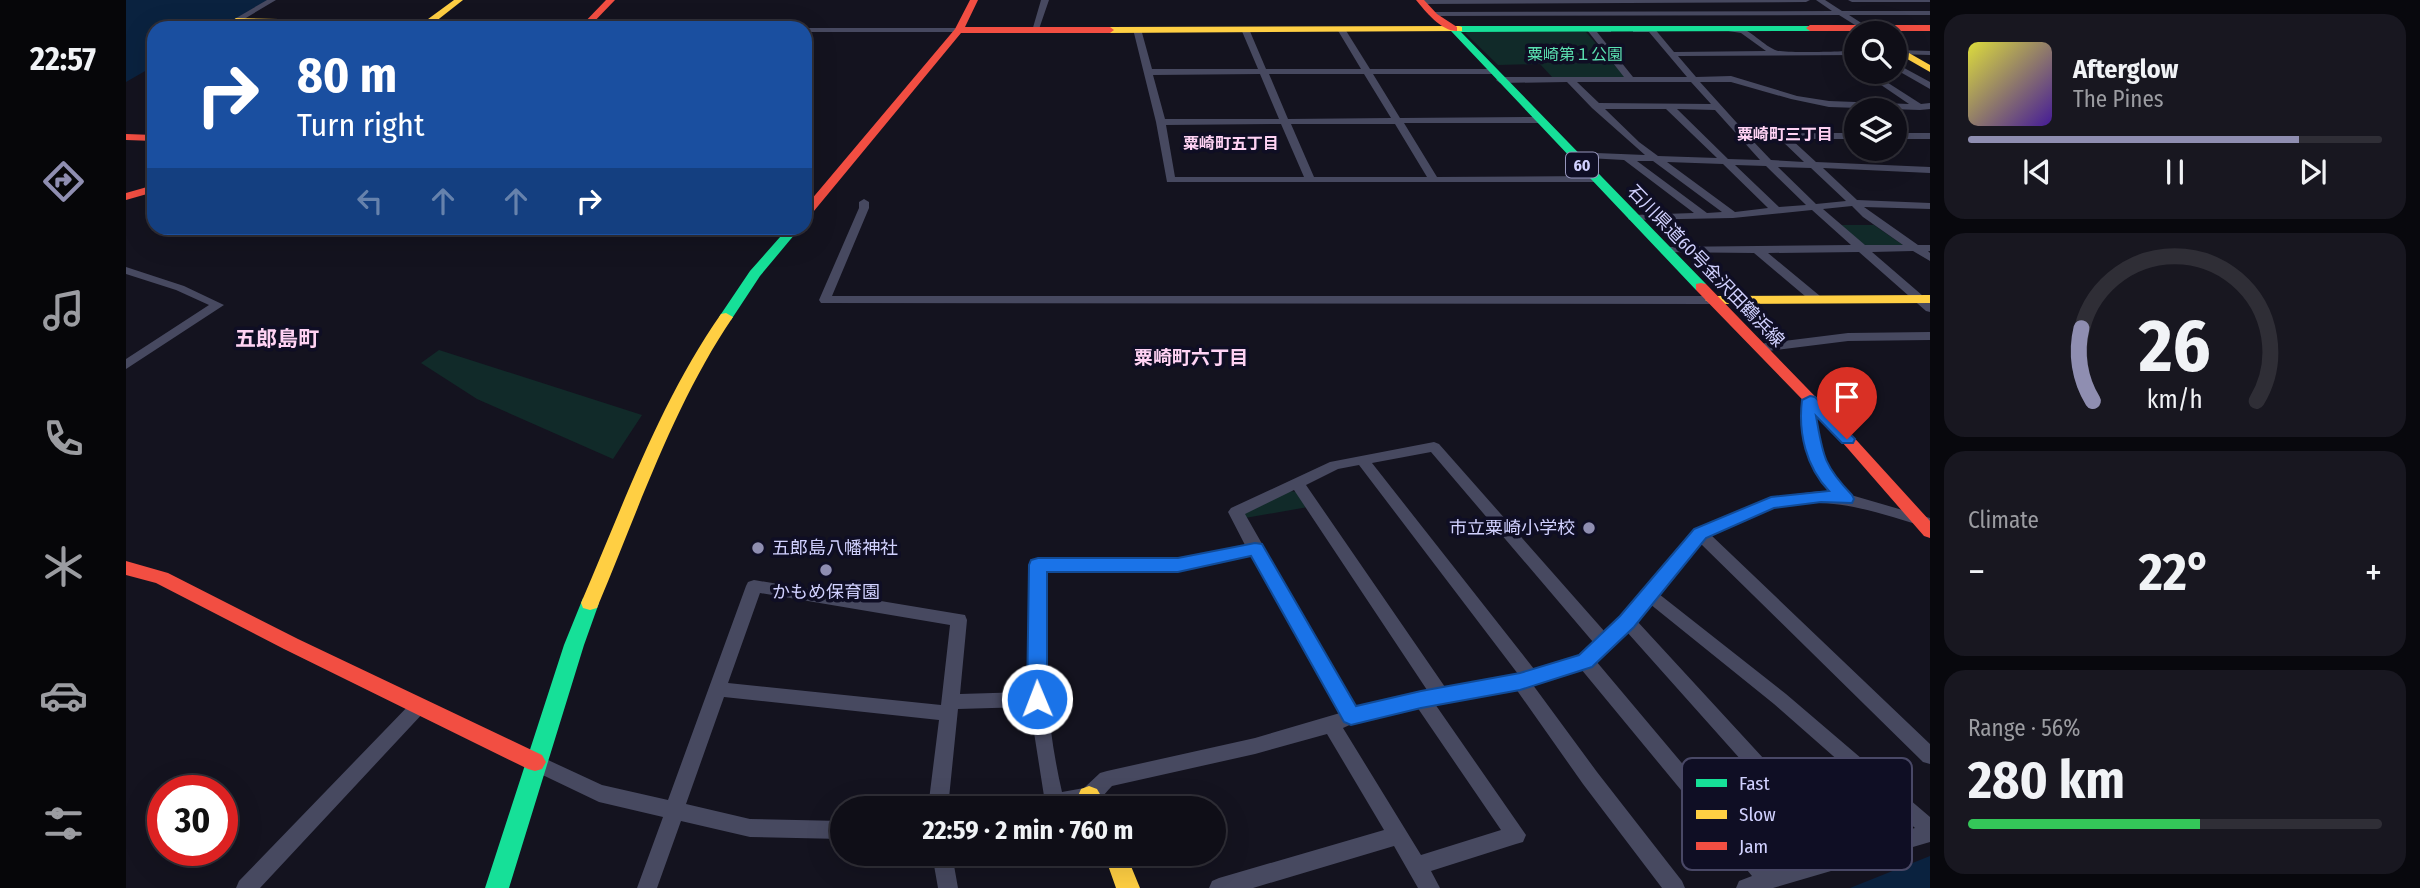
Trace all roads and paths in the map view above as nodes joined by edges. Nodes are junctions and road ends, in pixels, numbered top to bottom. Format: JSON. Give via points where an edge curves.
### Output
{"nodes":[{"id":1,"x":272,"y":0,"type":"edge"},
{"id":2,"x":459,"y":0,"type":"edge"},
{"id":3,"x":611,"y":0,"type":"edge"},
{"id":4,"x":974,"y":0,"type":"edge"},
{"id":5,"x":1045,"y":0,"type":"edge"},
{"id":6,"x":1805,"y":0,"type":"edge"},
{"id":7,"x":1820,"y":0,"type":"edge"},
{"id":8,"x":1852,"y":0,"type":"edge"},
{"id":9,"x":1930,"y":0,"type":"edge"},
{"id":10,"x":1429,"y":5,"type":"edge"},
{"id":11,"x":1842,"y":13,"type":"junction"},
{"id":12,"x":1930,"y":13,"type":"edge"},
{"id":13,"x":235,"y":21,"type":"edge"},
{"id":14,"x":431,"y":21,"type":"edge"},
{"id":15,"x":590,"y":21,"type":"edge"},
{"id":16,"x":1853,"y":21,"type":"edge"},
{"id":17,"x":1035,"y":29,"type":"junction"},
{"id":18,"x":1137,"y":29,"type":"junction"},
{"id":19,"x":1245,"y":29,"type":"junction"},
{"id":20,"x":1341,"y":29,"type":"junction"},
{"id":21,"x":1454,"y":29,"type":"junction"},
{"id":22,"x":1930,"y":29,"type":"edge"},
{"id":23,"x":812,"y":30,"type":"edge"},
{"id":24,"x":1651,"y":30,"type":"junction"},
{"id":25,"x":1907,"y":30,"type":"edge"},
{"id":26,"x":1844,"y":31,"type":"edge"},
{"id":27,"x":955,"y":36,"type":"junction"},
{"id":28,"x":1930,"y":52,"type":"edge"},
{"id":29,"x":1836,"y":53,"type":"junction"},
{"id":30,"x":1844,"y":53,"type":"edge"},
{"id":31,"x":1907,"y":53,"type":"edge"},
{"id":32,"x":1670,"y":54,"type":"junction"},
{"id":33,"x":1774,"y":54,"type":"junction"},
{"id":34,"x":1844,"y":58,"type":"edge"},
{"id":35,"x":1907,"y":59,"type":"edge"},
{"id":36,"x":1907,"y":64,"type":"edge"},
{"id":37,"x":1930,"y":69,"type":"edge"},
{"id":38,"x":1367,"y":71,"type":"junction"},
{"id":39,"x":1148,"y":72,"type":"junction"},
{"id":40,"x":1262,"y":72,"type":"junction"},
{"id":41,"x":1496,"y":75,"type":"junction"},
{"id":42,"x":1569,"y":79,"type":"junction"},
{"id":43,"x":1630,"y":79,"type":"junction"},
{"id":44,"x":1692,"y":79,"type":"junction"},
{"id":45,"x":1887,"y":84,"type":"edge"},
{"id":46,"x":1930,"y":86,"type":"edge"},
{"id":47,"x":1595,"y":106,"type":"junction"},
{"id":48,"x":1668,"y":106,"type":"junction"},
{"id":49,"x":1925,"y":106,"type":"edge"},
{"id":50,"x":1718,"y":107,"type":"junction"},
{"id":51,"x":1930,"y":113,"type":"edge"},
{"id":52,"x":1399,"y":120,"type":"junction"},
{"id":53,"x":1540,"y":120,"type":"junction"},
{"id":54,"x":1284,"y":121,"type":"junction"},
{"id":55,"x":1161,"y":122,"type":"junction"},
{"id":56,"x":1744,"y":136,"type":"junction"},
{"id":57,"x":1782,"y":136,"type":"junction"},
{"id":58,"x":1844,"y":136,"type":"edge"},
{"id":59,"x":1907,"y":136,"type":"edge"},
{"id":60,"x":1930,"y":136,"type":"edge"},
{"id":61,"x":126,"y":137,"type":"edge"},
{"id":62,"x":147,"y":138,"type":"edge"},
{"id":63,"x":1572,"y":155,"type":"junction"},
{"id":64,"x":1626,"y":157,"type":"junction"},
{"id":65,"x":1655,"y":157,"type":"junction"},
{"id":66,"x":1726,"y":161,"type":"junction"},
{"id":67,"x":1769,"y":163,"type":"junction"},
{"id":68,"x":1811,"y":165,"type":"junction"},
{"id":69,"x":1930,"y":170,"type":"edge"},
{"id":70,"x":1596,"y":179,"type":"junction"},
{"id":71,"x":1310,"y":180,"type":"junction"},
{"id":72,"x":1434,"y":180,"type":"junction"},
{"id":73,"x":147,"y":190,"type":"edge"},
{"id":74,"x":126,"y":197,"type":"edge"},
{"id":75,"x":864,"y":202,"type":"dead end"},
{"id":76,"x":1854,"y":203,"type":"junction"},
{"id":77,"x":812,"y":206,"type":"edge"},
{"id":78,"x":1813,"y":206,"type":"junction"},
{"id":79,"x":1930,"y":206,"type":"edge"},
{"id":80,"x":1775,"y":209,"type":"junction"},
{"id":81,"x":1733,"y":215,"type":"junction"},
{"id":82,"x":1705,"y":216,"type":"junction"},
{"id":83,"x":1633,"y":218,"type":"junction"},
{"id":84,"x":788,"y":235,"type":"edge"},
{"id":85,"x":1912,"y":247,"type":"junction"},
{"id":86,"x":1861,"y":248,"type":"junction"},
{"id":87,"x":1930,"y":248,"type":"edge"},
{"id":88,"x":1664,"y":250,"type":"junction"},
{"id":89,"x":1758,"y":250,"type":"junction"},
{"id":90,"x":1930,"y":258,"type":"edge"},
{"id":91,"x":126,"y":270,"type":"edge"},
{"id":92,"x":1816,"y":299,"type":"junction"},
{"id":93,"x":1712,"y":300,"type":"junction"},
{"id":94,"x":1927,"y":302,"type":"edge"},
{"id":95,"x":1930,"y":336,"type":"edge"},
{"id":96,"x":1759,"y":348,"type":"junction"},
{"id":97,"x":126,"y":365,"type":"edge"},
{"id":98,"x":1810,"y":400,"type":"junction"},
{"id":99,"x":1362,"y":460,"type":"junction"},
{"id":100,"x":1296,"y":482,"type":"junction"},
{"id":101,"x":1846,"y":499,"type":"junction"},
{"id":102,"x":1927,"y":525,"type":"edge"},
{"id":103,"x":1700,"y":534,"type":"junction"},
{"id":104,"x":1255,"y":549,"type":"junction"},
{"id":105,"x":126,"y":568,"type":"edge"},
{"id":106,"x":1650,"y":595,"type":"junction"},
{"id":107,"x":1627,"y":621,"type":"junction"},
{"id":108,"x":1604,"y":643,"type":"junction"},
{"id":109,"x":1586,"y":661,"type":"junction"},
{"id":110,"x":1526,"y":680,"type":"junction"},
{"id":111,"x":716,"y":690,"type":"junction"},
{"id":112,"x":1441,"y":696,"type":"junction"},
{"id":113,"x":1037,"y":699,"type":"junction"},
{"id":114,"x":1421,"y":699,"type":"junction"},
{"id":115,"x":419,"y":706,"type":"junction"},
{"id":116,"x":948,"y":707,"type":"junction"},
{"id":117,"x":1351,"y":716,"type":"junction"},
{"id":118,"x":1331,"y":725,"type":"junction"},
{"id":119,"x":1930,"y":756,"type":"edge"},
{"id":120,"x":1751,"y":758,"type":"edge"},
{"id":121,"x":1847,"y":758,"type":"edge"},
{"id":122,"x":535,"y":762,"type":"junction"},
{"id":123,"x":1682,"y":777,"type":"edge"},
{"id":124,"x":939,"y":796,"type":"edge"},
{"id":125,"x":1053,"y":796,"type":"edge"},
{"id":126,"x":1097,"y":796,"type":"edge"},
{"id":127,"x":674,"y":811,"type":"junction"},
{"id":128,"x":1912,"y":815,"type":"edge"},
{"id":129,"x":830,"y":830,"type":"edge"},
{"id":130,"x":1930,"y":831,"type":"edge"},
{"id":131,"x":1397,"y":836,"type":"junction"},
{"id":132,"x":1912,"y":837,"type":"edge"},
{"id":133,"x":944,"y":866,"type":"edge"},
{"id":134,"x":1120,"y":866,"type":"edge"},
{"id":135,"x":1416,"y":866,"type":"junction"},
{"id":136,"x":1760,"y":870,"type":"edge"},
{"id":137,"x":1803,"y":870,"type":"edge"},
{"id":138,"x":1768,"y":880,"type":"junction"},
{"id":139,"x":246,"y":888,"type":"edge"},
{"id":140,"x":497,"y":888,"type":"edge"},
{"id":141,"x":647,"y":888,"type":"edge"},
{"id":142,"x":948,"y":888,"type":"edge"},
{"id":143,"x":1128,"y":888,"type":"edge"},
{"id":144,"x":1219,"y":888,"type":"edge"},
{"id":145,"x":1430,"y":888,"type":"edge"},
{"id":146,"x":1675,"y":888,"type":"edge"},
{"id":147,"x":1746,"y":888,"type":"edge"}],
"edges":[{"from":1,"to":13,"type":"street"},
{"from":2,"to":14,"type":"street"},
{"from":3,"to":15,"type":"street"},
{"from":4,"to":27,"type":"street"},
{"from":5,"to":17,"type":"street"},
{"from":6,"to":10,"type":"street"},
{"from":7,"to":11,"type":"street"},
{"from":8,"to":9,"type":"street"},
{"from":10,"to":11,"type":"street"},
{"from":10,"to":21,"type":"street","name":"石川県道60号金沢田鶴浜線"},
{"from":11,"to":12,"type":"street"},
{"from":11,"to":16,"type":"street"},
{"from":17,"to":18,"type":"street"},
{"from":17,"to":27,"type":"street"},
{"from":18,"to":19,"type":"street"},
{"from":18,"to":39,"type":"street"},
{"from":19,"to":20,"type":"street"},
{"from":19,"to":40,"type":"street"},
{"from":20,"to":21,"type":"street"},
{"from":20,"to":38,"type":"street"},
{"from":21,"to":26,"type":"street"},
{"from":21,"to":41,"type":"street","name":"石川県道60号金沢田鶴浜線","number":"60"},
{"from":22,"to":25,"type":"street"},
{"from":23,"to":27,"type":"street"},
{"from":24,"to":32,"type":"street"},
{"from":24,"to":33,"type":"street","via":[[1743,30]]},
{"from":24,"to":43,"type":"street","via":[[1591,30]]},
{"from":27,"to":77,"type":"street"},
{"from":28,"to":31,"type":"street"},
{"from":29,"to":30,"type":"street"},
{"from":29,"to":33,"type":"street"},
{"from":29,"to":34,"type":"street"},
{"from":32,"to":33,"type":"street"},
{"from":32,"to":44,"type":"street"},
{"from":35,"to":37,"type":"street"},
{"from":36,"to":46,"type":"street"},
{"from":38,"to":40,"type":"street"},
{"from":38,"to":41,"type":"street"},
{"from":38,"to":52,"type":"street"},
{"from":39,"to":40,"type":"street"},
{"from":39,"to":55,"type":"street"},
{"from":40,"to":54,"type":"street"},
{"from":41,"to":42,"type":"street"},
{"from":41,"to":53,"type":"street","name":"石川県道60号金沢田鶴浜線","number":"60"},
{"from":42,"to":43,"type":"street"},
{"from":42,"to":47,"type":"street"},
{"from":43,"to":44,"type":"street"},
{"from":44,"to":49,"type":"street","via":[[1745,81],[1816,103]]},
{"from":44,"to":50,"type":"street"},
{"from":45,"to":49,"type":"street"},
{"from":47,"to":48,"type":"street"},
{"from":47,"to":65,"type":"street"},
{"from":48,"to":50,"type":"street"},
{"from":48,"to":66,"type":"street"},
{"from":49,"to":51,"type":"street"},
{"from":50,"to":56,"type":"street"},
{"from":52,"to":53,"type":"street"},
{"from":52,"to":54,"type":"street"},
{"from":52,"to":72,"type":"street"},
{"from":53,"to":63,"type":"street","name":"石川県道60号金沢田鶴浜線","number":"60"},
{"from":54,"to":55,"type":"street"},
{"from":54,"to":71,"type":"street"},
{"from":55,"to":71,"type":"street","via":[[1171,180]]},
{"from":56,"to":57,"type":"street"},
{"from":56,"to":67,"type":"street"},
{"from":57,"to":58,"type":"street"},
{"from":57,"to":68,"type":"street"},
{"from":59,"to":60,"type":"street"},
{"from":61,"to":62,"type":"street"},
{"from":63,"to":64,"type":"street"},
{"from":63,"to":70,"type":"street","name":"石川県道60号金沢田鶴浜線","number":"60"},
{"from":64,"to":65,"type":"street"},
{"from":64,"to":82,"type":"street"},
{"from":65,"to":66,"type":"street"},
{"from":65,"to":81,"type":"street"},
{"from":66,"to":67,"type":"street"},
{"from":66,"to":80,"type":"street"},
{"from":67,"to":68,"type":"street"},
{"from":67,"to":78,"type":"street"},
{"from":68,"to":69,"type":"street"},
{"from":68,"to":76,"type":"street"},
{"from":70,"to":72,"type":"street"},
{"from":70,"to":83,"type":"street","name":"石川県道60号金沢田鶴浜線","number":"60"},
{"from":71,"to":72,"type":"street"},
{"from":73,"to":74,"type":"street"},
{"from":75,"to":93,"type":"street","via":[[825,300]]},
{"from":76,"to":78,"type":"street"},
{"from":76,"to":79,"type":"street"},
{"from":76,"to":85,"type":"street"},
{"from":78,"to":80,"type":"street"},
{"from":78,"to":86,"type":"street"},
{"from":80,"to":81,"type":"street"},
{"from":81,"to":82,"type":"street"},
{"from":82,"to":83,"type":"street"},
{"from":83,"to":88,"type":"street","name":"石川県道60号金沢田鶴浜線","number":"60"},
{"from":84,"to":122,"type":"street","via":[[714,334],[677,404],[604,566]]},
{"from":85,"to":86,"type":"street"},
{"from":85,"to":87,"type":"street"},
{"from":85,"to":90,"type":"street"},
{"from":86,"to":89,"type":"street"},
{"from":86,"to":94,"type":"street"},
{"from":88,"to":89,"type":"street"},
{"from":88,"to":93,"type":"street","name":"石川県道60号金沢田鶴浜線","number":"60"},
{"from":89,"to":92,"type":"street"},
{"from":91,"to":97,"type":"street","via":[[218,305]]},
{"from":92,"to":93,"type":"street"},
{"from":92,"to":94,"type":"street"},
{"from":93,"to":96,"type":"street","name":"石川県道60号金沢田鶴浜線","number":"60"},
{"from":95,"to":96,"type":"street","via":[[1848,337]]},
{"from":96,"to":98,"type":"street","name":"石川県道60号金沢田鶴浜線","number":"60"},
{"from":98,"to":101,"type":"street","via":[[1808,416],[1816,461]]},
{"from":98,"to":102,"type":"street","name":"石川県道60号金沢田鶴浜線","number":"60"},
{"from":99,"to":100,"type":"street","via":[[1335,465]]},
{"from":99,"to":108,"type":"street","via":[[1434,447]]},
{"from":99,"to":110,"type":"street"},
{"from":100,"to":104,"type":"street","via":[[1236,512]]},
{"from":100,"to":112,"type":"street"},
{"from":101,"to":102,"type":"street"},
{"from":101,"to":103,"type":"street","via":[[1821,496],[1771,502]]},
{"from":103,"to":106,"type":"street"},
{"from":103,"to":119,"type":"street"},
{"from":104,"to":113,"type":"street","via":[[1178,565],[1038,565]]},
{"from":104,"to":117,"type":"street"},
{"from":105,"to":115,"type":"street","via":[[162,578]]},
{"from":106,"to":107,"type":"street"},
{"from":106,"to":121,"type":"street"},
{"from":107,"to":108,"type":"street"},
{"from":107,"to":120,"type":"street"},
{"from":108,"to":109,"type":"street"},
{"from":109,"to":110,"type":"street"},
{"from":109,"to":123,"type":"street"},
{"from":110,"to":112,"type":"street"},
{"from":110,"to":146,"type":"street","via":[[1590,778]]},
{"from":111,"to":116,"type":"street"},
{"from":111,"to":116,"type":"street","via":[[754,586],[960,620]]},
{"from":111,"to":127,"type":"street"},
{"from":112,"to":114,"type":"street"},
{"from":113,"to":116,"type":"street"},
{"from":113,"to":125,"type":"street"},
{"from":114,"to":117,"type":"street"},
{"from":114,"to":135,"type":"street","via":[[1516,835]]},
{"from":115,"to":122,"type":"street"},
{"from":115,"to":139,"type":"street"},
{"from":116,"to":124,"type":"street"},
{"from":117,"to":118,"type":"street"},
{"from":118,"to":126,"type":"street","via":[[1107,779]]},
{"from":118,"to":131,"type":"street"},
{"from":122,"to":127,"type":"street","via":[[599,793]]},
{"from":122,"to":140,"type":"street"},
{"from":127,"to":129,"type":"street","via":[[750,828]]},
{"from":127,"to":141,"type":"street"},
{"from":128,"to":130,"type":"street"},
{"from":130,"to":132,"type":"street"},
{"from":131,"to":135,"type":"street"},
{"from":131,"to":144,"type":"street"},
{"from":133,"to":142,"type":"street"},
{"from":134,"to":143,"type":"street"},
{"from":135,"to":145,"type":"street"},
{"from":136,"to":138,"type":"street"},
{"from":137,"to":138,"type":"street"},
{"from":138,"to":147,"type":"street"}]}
